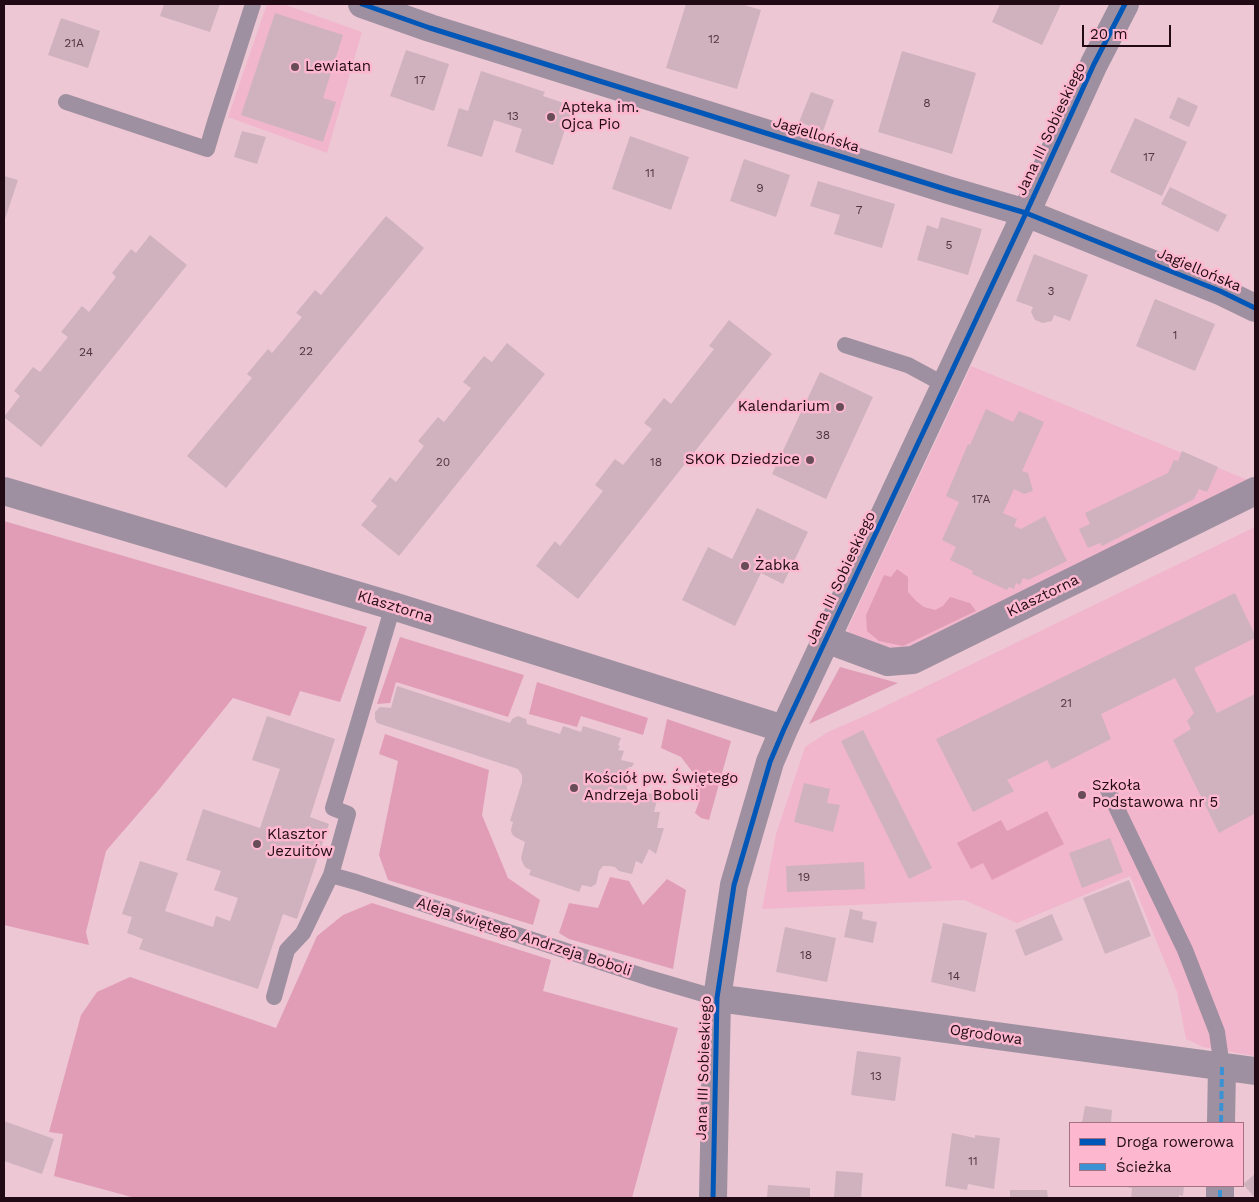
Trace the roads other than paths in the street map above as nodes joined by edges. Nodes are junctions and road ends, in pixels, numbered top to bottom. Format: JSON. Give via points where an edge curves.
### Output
{"nodes":[{"id":1,"x":253,"y":4,"type":"edge"},
{"id":2,"x":362,"y":4,"type":"edge"},
{"id":3,"x":1125,"y":4,"type":"edge"},
{"id":4,"x":66,"y":102,"type":"dead end"},
{"id":5,"x":1026,"y":213,"type":"junction"},
{"id":6,"x":1255,"y":308,"type":"edge"},
{"id":7,"x":845,"y":346,"type":"dead end"},
{"id":8,"x":945,"y":385,"type":"junction"},
{"id":9,"x":4,"y":491,"type":"edge"},
{"id":10,"x":1255,"y":492,"type":"edge"},
{"id":11,"x":393,"y":606,"type":"junction"},
{"id":12,"x":826,"y":639,"type":"junction"},
{"id":13,"x":784,"y":729,"type":"junction"},
{"id":14,"x":1108,"y":790,"type":"dead end"},
{"id":15,"x":331,"y":875,"type":"junction"},
{"id":16,"x":274,"y":997,"type":"dead end"},
{"id":17,"x":717,"y":998,"type":"junction"},
{"id":18,"x":1222,"y":1067,"type":"junction"},
{"id":19,"x":1255,"y":1071,"type":"edge"},
{"id":20,"x":1221,"y":1122,"type":"edge"},
{"id":21,"x":713,"y":1198,"type":"edge"}],
"edges":[{"from":1,"to":4,"type":"lane","via":[[207,149]]},
{"from":2,"to":5,"type":"street","name":"Jagiellońska"},
{"from":3,"to":5,"type":"street","name":"Jana III Sobieskiego"},
{"from":5,"to":6,"type":"street","name":"Jagiellońska","via":[[1220,290]]},
{"from":5,"to":8,"type":"street","name":"Jana III Sobieskiego"},
{"from":7,"to":8,"type":"lane","via":[[908,365]]},
{"from":8,"to":12,"type":"street","name":"Jana III Sobieskiego"},
{"from":9,"to":11,"type":"street","name":"Klasztorna"},
{"from":10,"to":12,"type":"street","name":"Klasztorna","via":[[913,660],[888,662]]},
{"from":11,"to":13,"type":"street","name":"Klasztorna"},
{"from":11,"to":15,"type":"lane","via":[[333,808],[348,814]]},
{"from":12,"to":13,"type":"street","name":"Jana III Sobieskiego"},
{"from":13,"to":17,"type":"street","name":"Jana III Sobieskiego","via":[[770,762],[734,885]]},
{"from":14,"to":18,"type":"lane","via":[[1185,950],[1217,1032]]},
{"from":15,"to":16,"type":"lane","via":[[303,933],[287,950]]},
{"from":15,"to":17,"type":"lane","name":"Aleja świętego Andrzeja Boboli"},
{"from":17,"to":18,"type":"street","name":"Ogrodowa"},
{"from":17,"to":21,"type":"street","name":"Jana III Sobieskiego"},
{"from":18,"to":19,"type":"street","name":"Ogrodowa"},
{"from":18,"to":20,"type":"street"}]}
